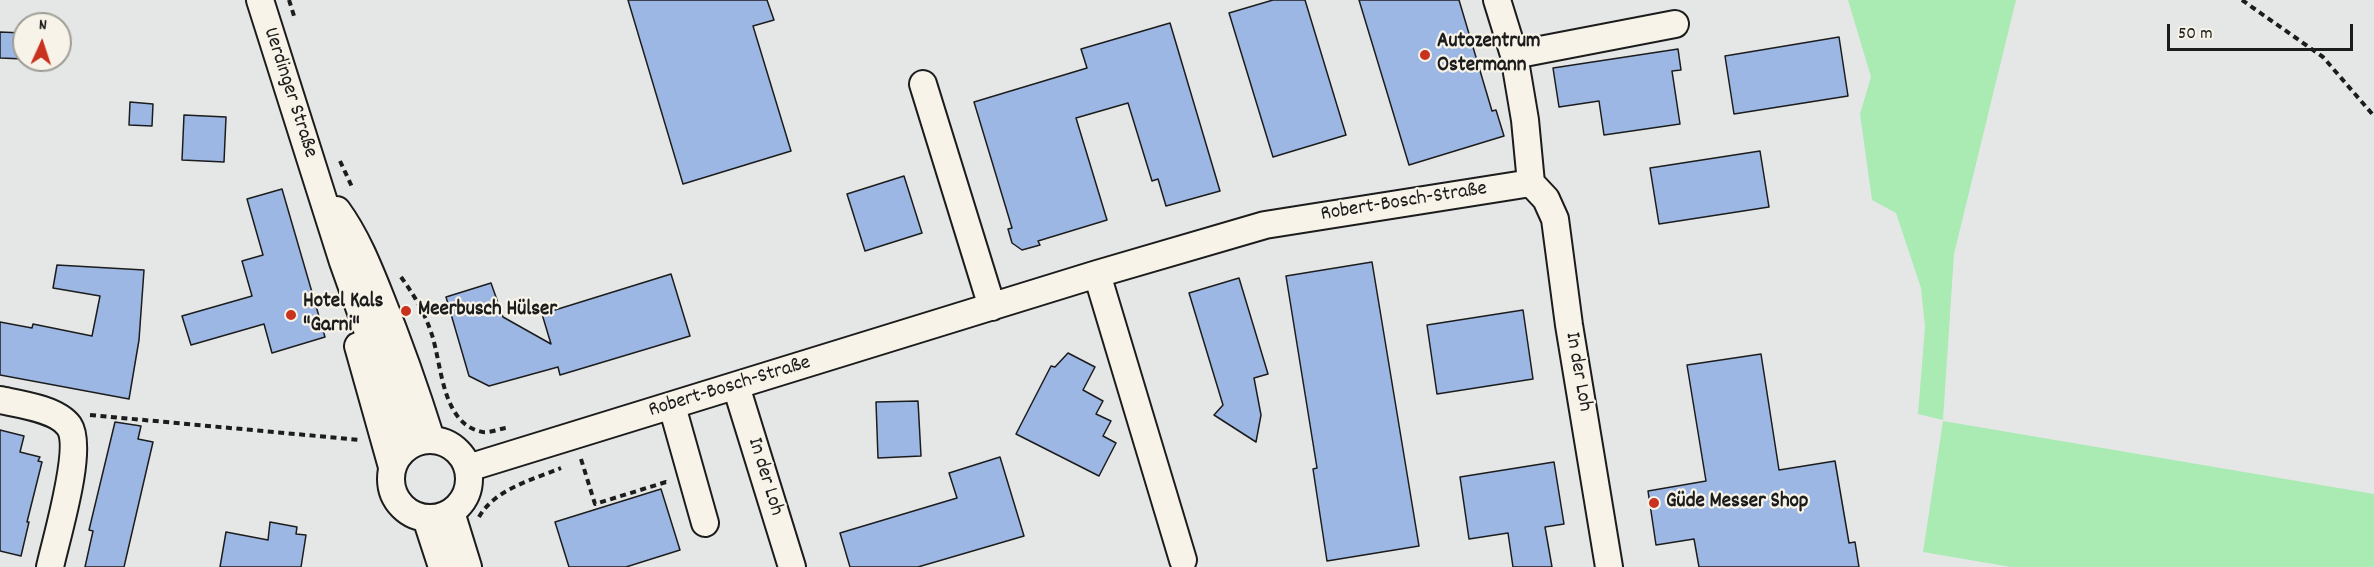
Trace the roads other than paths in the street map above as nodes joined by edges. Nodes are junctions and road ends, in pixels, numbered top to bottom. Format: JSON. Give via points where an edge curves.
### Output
{"nodes":[{"id":1,"x":260,"y":0,"type":"edge"},
{"id":2,"x":1497,"y":0,"type":"edge"},
{"id":3,"x":1675,"y":24,"type":"dead end"},
{"id":4,"x":1514,"y":55,"type":"junction"},
{"id":5,"x":923,"y":84,"type":"dead end"},
{"id":6,"x":1531,"y":183,"type":"junction"},
{"id":7,"x":320,"y":185,"type":"junction"},
{"id":8,"x":1097,"y":274,"type":"junction"},
{"id":9,"x":992,"y":307,"type":"junction"},
{"id":10,"x":726,"y":390,"type":"junction"},
{"id":11,"x":0,"y":400,"type":"edge"},
{"id":12,"x":672,"y":406,"type":"junction"},
{"id":13,"x":432,"y":439,"type":"junction"},
{"id":14,"x":394,"y":450,"type":"junction"},
{"id":15,"x":468,"y":468,"type":"junction"},
{"id":16,"x":451,"y":512,"type":"junction"},
{"id":17,"x":426,"y":518,"type":"junction"},
{"id":18,"x":705,"y":523,"type":"dead end"},
{"id":19,"x":1183,"y":560,"type":"dead end"},
{"id":20,"x":50,"y":567,"type":"edge"},
{"id":21,"x":442,"y":567,"type":"edge"},
{"id":22,"x":468,"y":567,"type":"edge"},
{"id":23,"x":792,"y":567,"type":"edge"},
{"id":24,"x":1609,"y":567,"type":"edge"}],
"edges":[{"from":1,"to":7,"type":"street","name":"Uerdinger Straße"},
{"from":2,"to":4,"type":"street"},
{"from":3,"to":4,"type":"street"},
{"from":4,"to":6,"type":"street"},
{"from":5,"to":9,"type":"street"},
{"from":6,"to":8,"type":"street","name":"Robert-Bosch-Straße","via":[[1265,225]]},
{"from":6,"to":24,"type":"street","name":"In der Loh","via":[[1546,198],[1555,219]]},
{"from":7,"to":13,"type":"street","name":"Uerdinger Straße","via":[[348,225],[368,267]]},
{"from":7,"to":14,"type":"street","name":"Uerdinger Straße","via":[[397,414]]},
{"from":8,"to":9,"type":"street","name":"Robert-Bosch-Straße"},
{"from":8,"to":19,"type":"street"},
{"from":9,"to":10,"type":"street","name":"Robert-Bosch-Straße"},
{"from":10,"to":12,"type":"street","name":"Robert-Bosch-Straße"},
{"from":10,"to":23,"type":"street","name":"In der Loh"},
{"from":11,"to":20,"type":"street","via":[[36,407],[61,418],[74,438],[71,475]]},
{"from":12,"to":15,"type":"street","name":"Robert-Bosch-Straße"},
{"from":12,"to":18,"type":"street"},
{"from":13,"to":14,"type":"street"},
{"from":13,"to":15,"type":"street","via":[[447,443],[460,453]]},
{"from":14,"to":17,"type":"street","name":"Uerdinger Straße","via":[[390,479],[397,500],[404,509]]},
{"from":15,"to":16,"type":"street","via":[[467,492]]},
{"from":16,"to":17,"type":"street"},
{"from":16,"to":22,"type":"street"},
{"from":17,"to":21,"type":"street"}]}
